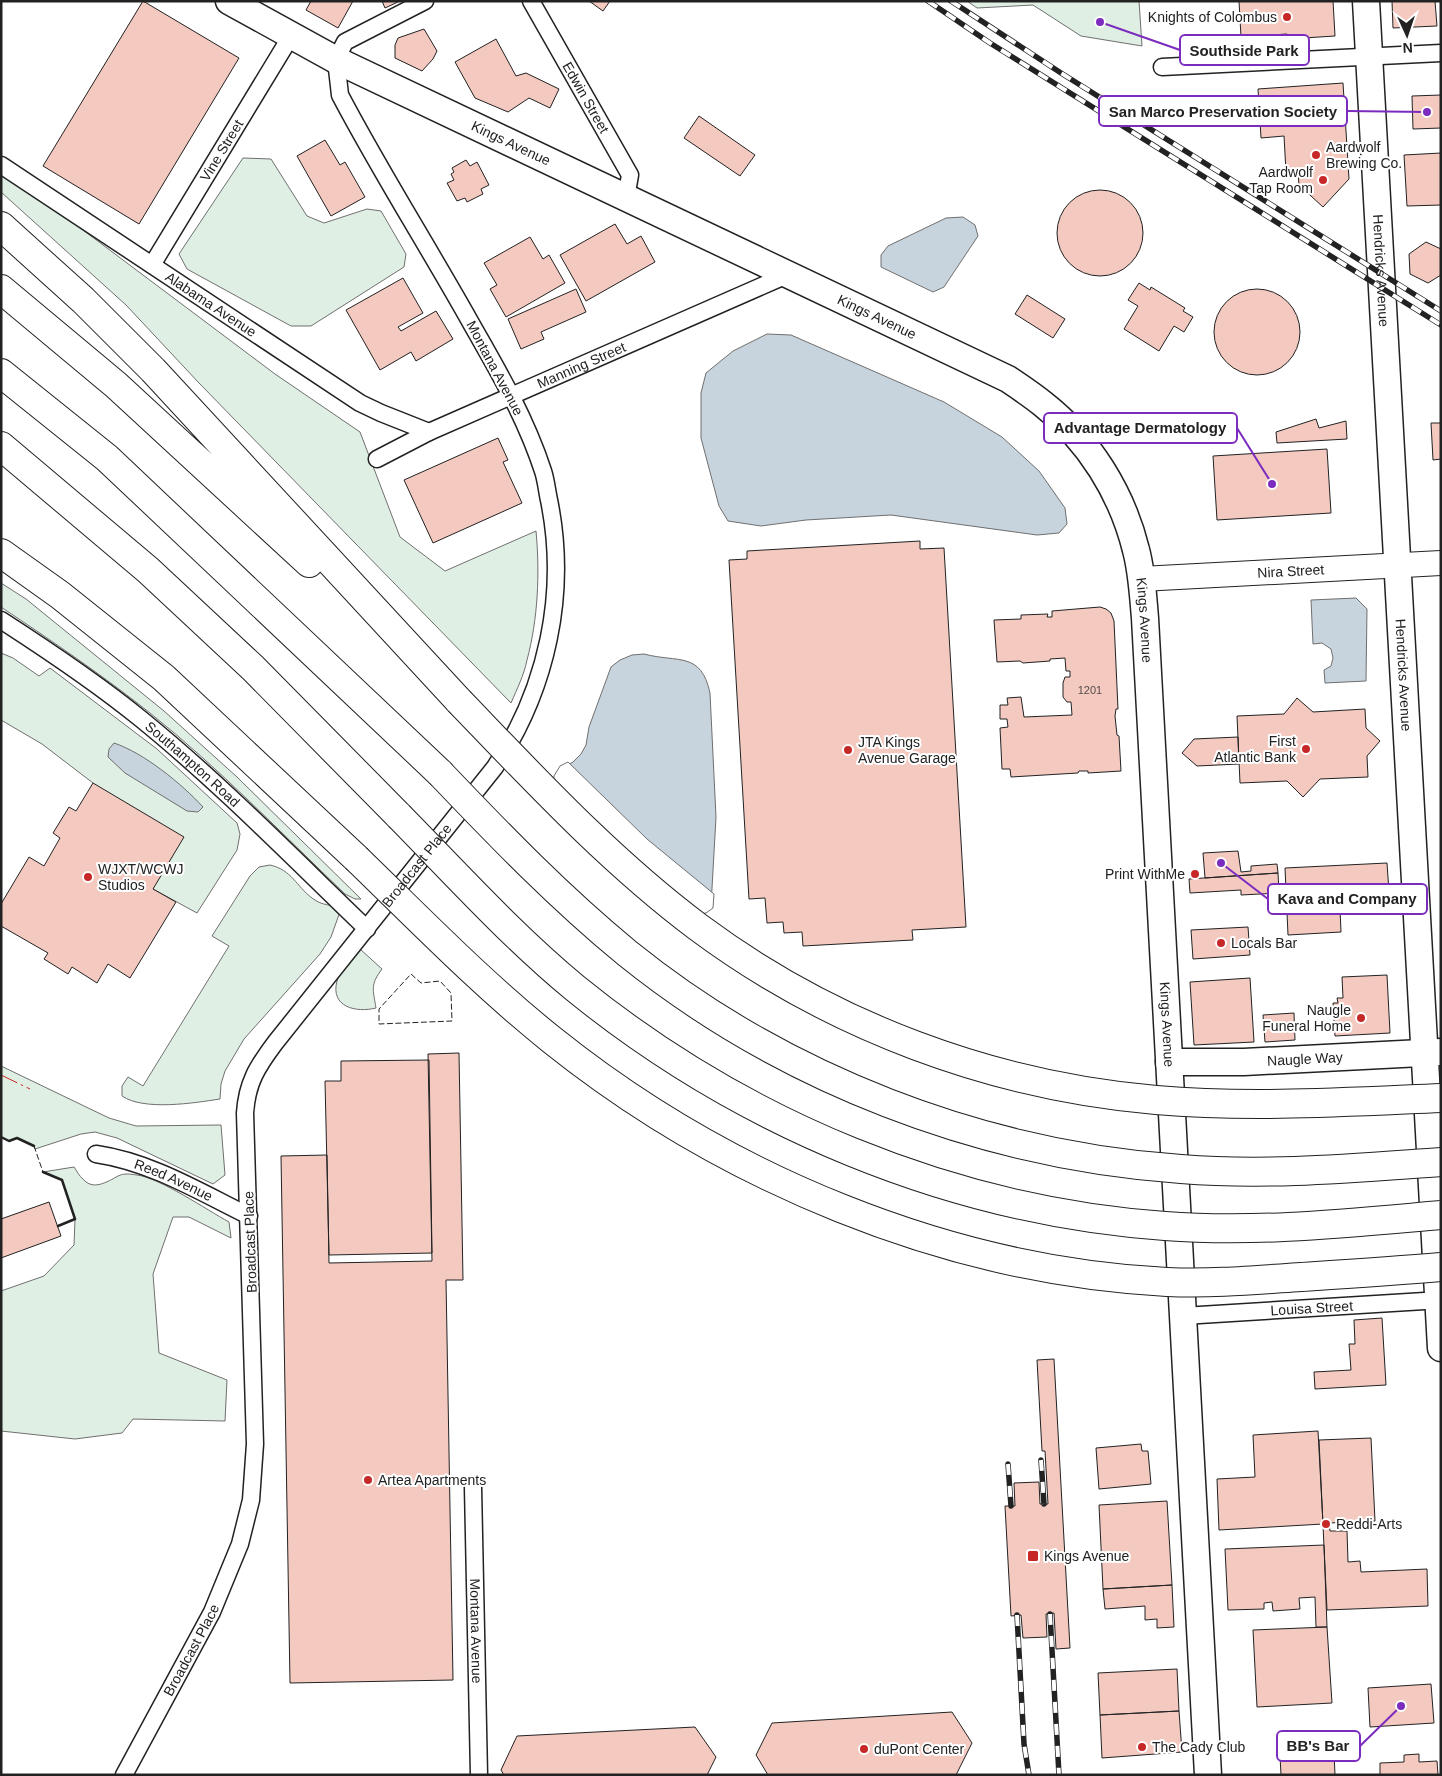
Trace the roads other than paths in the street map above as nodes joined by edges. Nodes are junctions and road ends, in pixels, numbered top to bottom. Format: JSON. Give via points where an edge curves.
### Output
{"nodes":[{"id":1,"x":229,"y":1,"type":"edge"},
{"id":2,"x":425,"y":1,"type":"edge"},
{"id":3,"x":531,"y":1,"type":"edge"},
{"id":4,"x":1366,"y":1,"type":"edge"},
{"id":5,"x":291,"y":36,"type":"junction"},
{"id":6,"x":1441,"y":53,"type":"edge"},
{"id":7,"x":1369,"y":57,"type":"junction"},
{"id":8,"x":336,"y":60,"type":"junction"},
{"id":9,"x":1162,"y":67,"type":"dead end"},
{"id":10,"x":1,"y":165,"type":"edge"},
{"id":11,"x":626,"y":198,"type":"junction"},
{"id":12,"x":1,"y":226,"type":"edge"},
{"id":13,"x":152,"y":265,"type":"junction"},
{"id":14,"x":787,"y":275,"type":"junction"},
{"id":15,"x":1,"y":289,"type":"edge"},
{"id":16,"x":1,"y":373,"type":"edge"},
{"id":17,"x":512,"y":396,"type":"junction"},
{"id":18,"x":429,"y":432,"type":"junction"},
{"id":19,"x":1,"y":446,"type":"edge"},
{"id":20,"x":377,"y":458,"type":"dead end"},
{"id":21,"x":1,"y":553,"type":"edge"},
{"id":22,"x":1441,"y":563,"type":"edge"},
{"id":23,"x":1397,"y":565,"type":"junction"},
{"id":24,"x":1142,"y":579,"type":"junction"},
{"id":25,"x":1,"y":620,"type":"edge"},
{"id":26,"x":459,"y":701,"type":"junction"},
{"id":27,"x":486,"y":779,"type":"joint"},
{"id":28,"x":367,"y":929,"type":"junction"},
{"id":29,"x":1432,"y":1052,"type":"edge"},
{"id":30,"x":1169,"y":1062,"type":"junction"},
{"id":31,"x":1441,"y":1098,"type":"edge"},
{"id":32,"x":96,"y":1154,"type":"dead end"},
{"id":33,"x":1441,"y":1162,"type":"edge"},
{"id":34,"x":1441,"y":1215,"type":"edge"},
{"id":35,"x":249,"y":1216,"type":"junction"},
{"id":36,"x":1441,"y":1267,"type":"edge"},
{"id":37,"x":1439,"y":1300,"type":"edge"},
{"id":38,"x":1183,"y":1316,"type":"junction"},
{"id":39,"x":1441,"y":1348,"type":"edge"},
{"id":40,"x":473,"y":1487,"type":"dead end"},
{"id":41,"x":1206,"y":1748,"type":"junction"},
{"id":42,"x":131,"y":1760,"type":"junction"},
{"id":43,"x":115,"y":1775,"type":"edge"},
{"id":44,"x":124,"y":1775,"type":"edge"},
{"id":45,"x":480,"y":1775,"type":"edge"},
{"id":46,"x":1208,"y":1775,"type":"edge"},
{"id":47,"x":1218,"y":1775,"type":"edge"}],
"edges":[{"from":1,"to":5,"type":"main road","name":"Kings Avenue"},
{"from":2,"to":8,"type":"street","via":[[345,42]]},
{"from":3,"to":11,"type":"street","name":"Edwin Street","via":[[630,175]]},
{"from":4,"to":7,"type":"main road","name":"Hendricks Avenue"},
{"from":5,"to":8,"type":"main road","name":"Kings Avenue"},
{"from":5,"to":13,"type":"street","name":"Vine Street"},
{"from":6,"to":7,"type":"street"},
{"from":7,"to":9,"type":"street"},
{"from":7,"to":23,"type":"main road","name":"Hendricks Avenue"},
{"from":8,"to":11,"type":"main road","name":"Kings Avenue"},
{"from":8,"to":17,"type":"street","name":"Montana Avenue","via":[[340,95]]},
{"from":10,"to":13,"type":"street","name":"Alabama Avenue"},
{"from":11,"to":14,"type":"main road","name":"Kings Avenue"},
{"from":12,"to":26,"type":"highway","via":[[83,300],[153,370]]},
{"from":13,"to":18,"type":"street","name":"Alabama Avenue","via":[[360,402]]},
{"from":14,"to":17,"type":"street","name":"Manning Street"},
{"from":14,"to":24,"type":"main road","name":"Kings Avenue","via":[[1008,379],[1044,405],[1077,437],[1107,478],[1125,515]]},
{"from":15,"to":26,"type":"highway","via":[[116,385]]},
{"from":16,"to":33,"type":"highway","bridge":true,"via":[[114,464],[605,935],[657,976],[769,1046],[827,1076],[898,1106],[952,1125],[1082,1157],[1148,1166],[1257,1172]]},
{"from":17,"to":18,"type":"street","name":"Manning Street"},
{"from":17,"to":27,"type":"street","name":"Montana Avenue","via":[[543,472],[553,519],[557,561],[548,647],[535,690],[511,743]]},
{"from":18,"to":20,"type":"street","name":"Manning Street"},
{"from":19,"to":34,"type":"highway","bridge":true,"via":[[155,577],[253,668],[525,944],[608,1013],[738,1098],[801,1130],[863,1156],[924,1178],[1054,1212],[1128,1223],[1204,1228],[1279,1228]]},
{"from":21,"to":36,"type":"highway","bridge":true,"via":[[60,594],[164,678],[500,997],[580,1062],[654,1113],[772,1178],[924,1237],[1067,1271],[1170,1282],[1239,1281]]},
{"from":22,"to":23,"type":"street","name":"Nira Street"},
{"from":23,"to":24,"type":"street","name":"Nira Street"},
{"from":23,"to":29,"type":"main road","name":"Hendricks Avenue"},
{"from":24,"to":30,"type":"main road","name":"Kings Avenue"},
{"from":25,"to":28,"type":"street","name":"Southampton Road","via":[[91,681],[163,737]]},
{"from":26,"to":31,"type":"highway","bridge":true,"via":[[591,836],[696,925],[750,963],[800,992],[898,1039],[1001,1073],[1123,1097],[1250,1104]]},
{"from":27,"to":28,"type":"street","name":"Broadcast Place"},
{"from":28,"to":35,"type":"street","name":"Broadcast Place","via":[[275,1043],[250,1082],[245,1113]]},
{"from":29,"to":30,"type":"main road","name":"Naugle Way","via":[[1244,1062]]},
{"from":29,"to":37,"type":"main road","name":"Hendricks Avenue"},
{"from":30,"to":38,"type":"main road","name":"Kings Avenue"},
{"from":32,"to":35,"type":"street","name":"Reed Avenue","via":[[120,1158],[153,1170]]},
{"from":35,"to":42,"type":"street","name":"Broadcast Place","via":[[255,1444],[254,1481],[247,1520],[212,1612]]},
{"from":37,"to":38,"type":"street","name":"Louisa Street"},
{"from":37,"to":39,"type":"main road","name":"Hendricks Avenue"},
{"from":38,"to":41,"type":"main road","name":"Kings Avenue"},
{"from":40,"to":45,"type":"street","name":"Montana Avenue"},
{"from":41,"to":46,"type":"main road","name":"Kings Avenue"},
{"from":41,"to":47,"type":"main road"},
{"from":42,"to":43,"type":"street","name":"Broadcast Place"},
{"from":42,"to":44,"type":"street","name":"Broadcast Place"}]}
